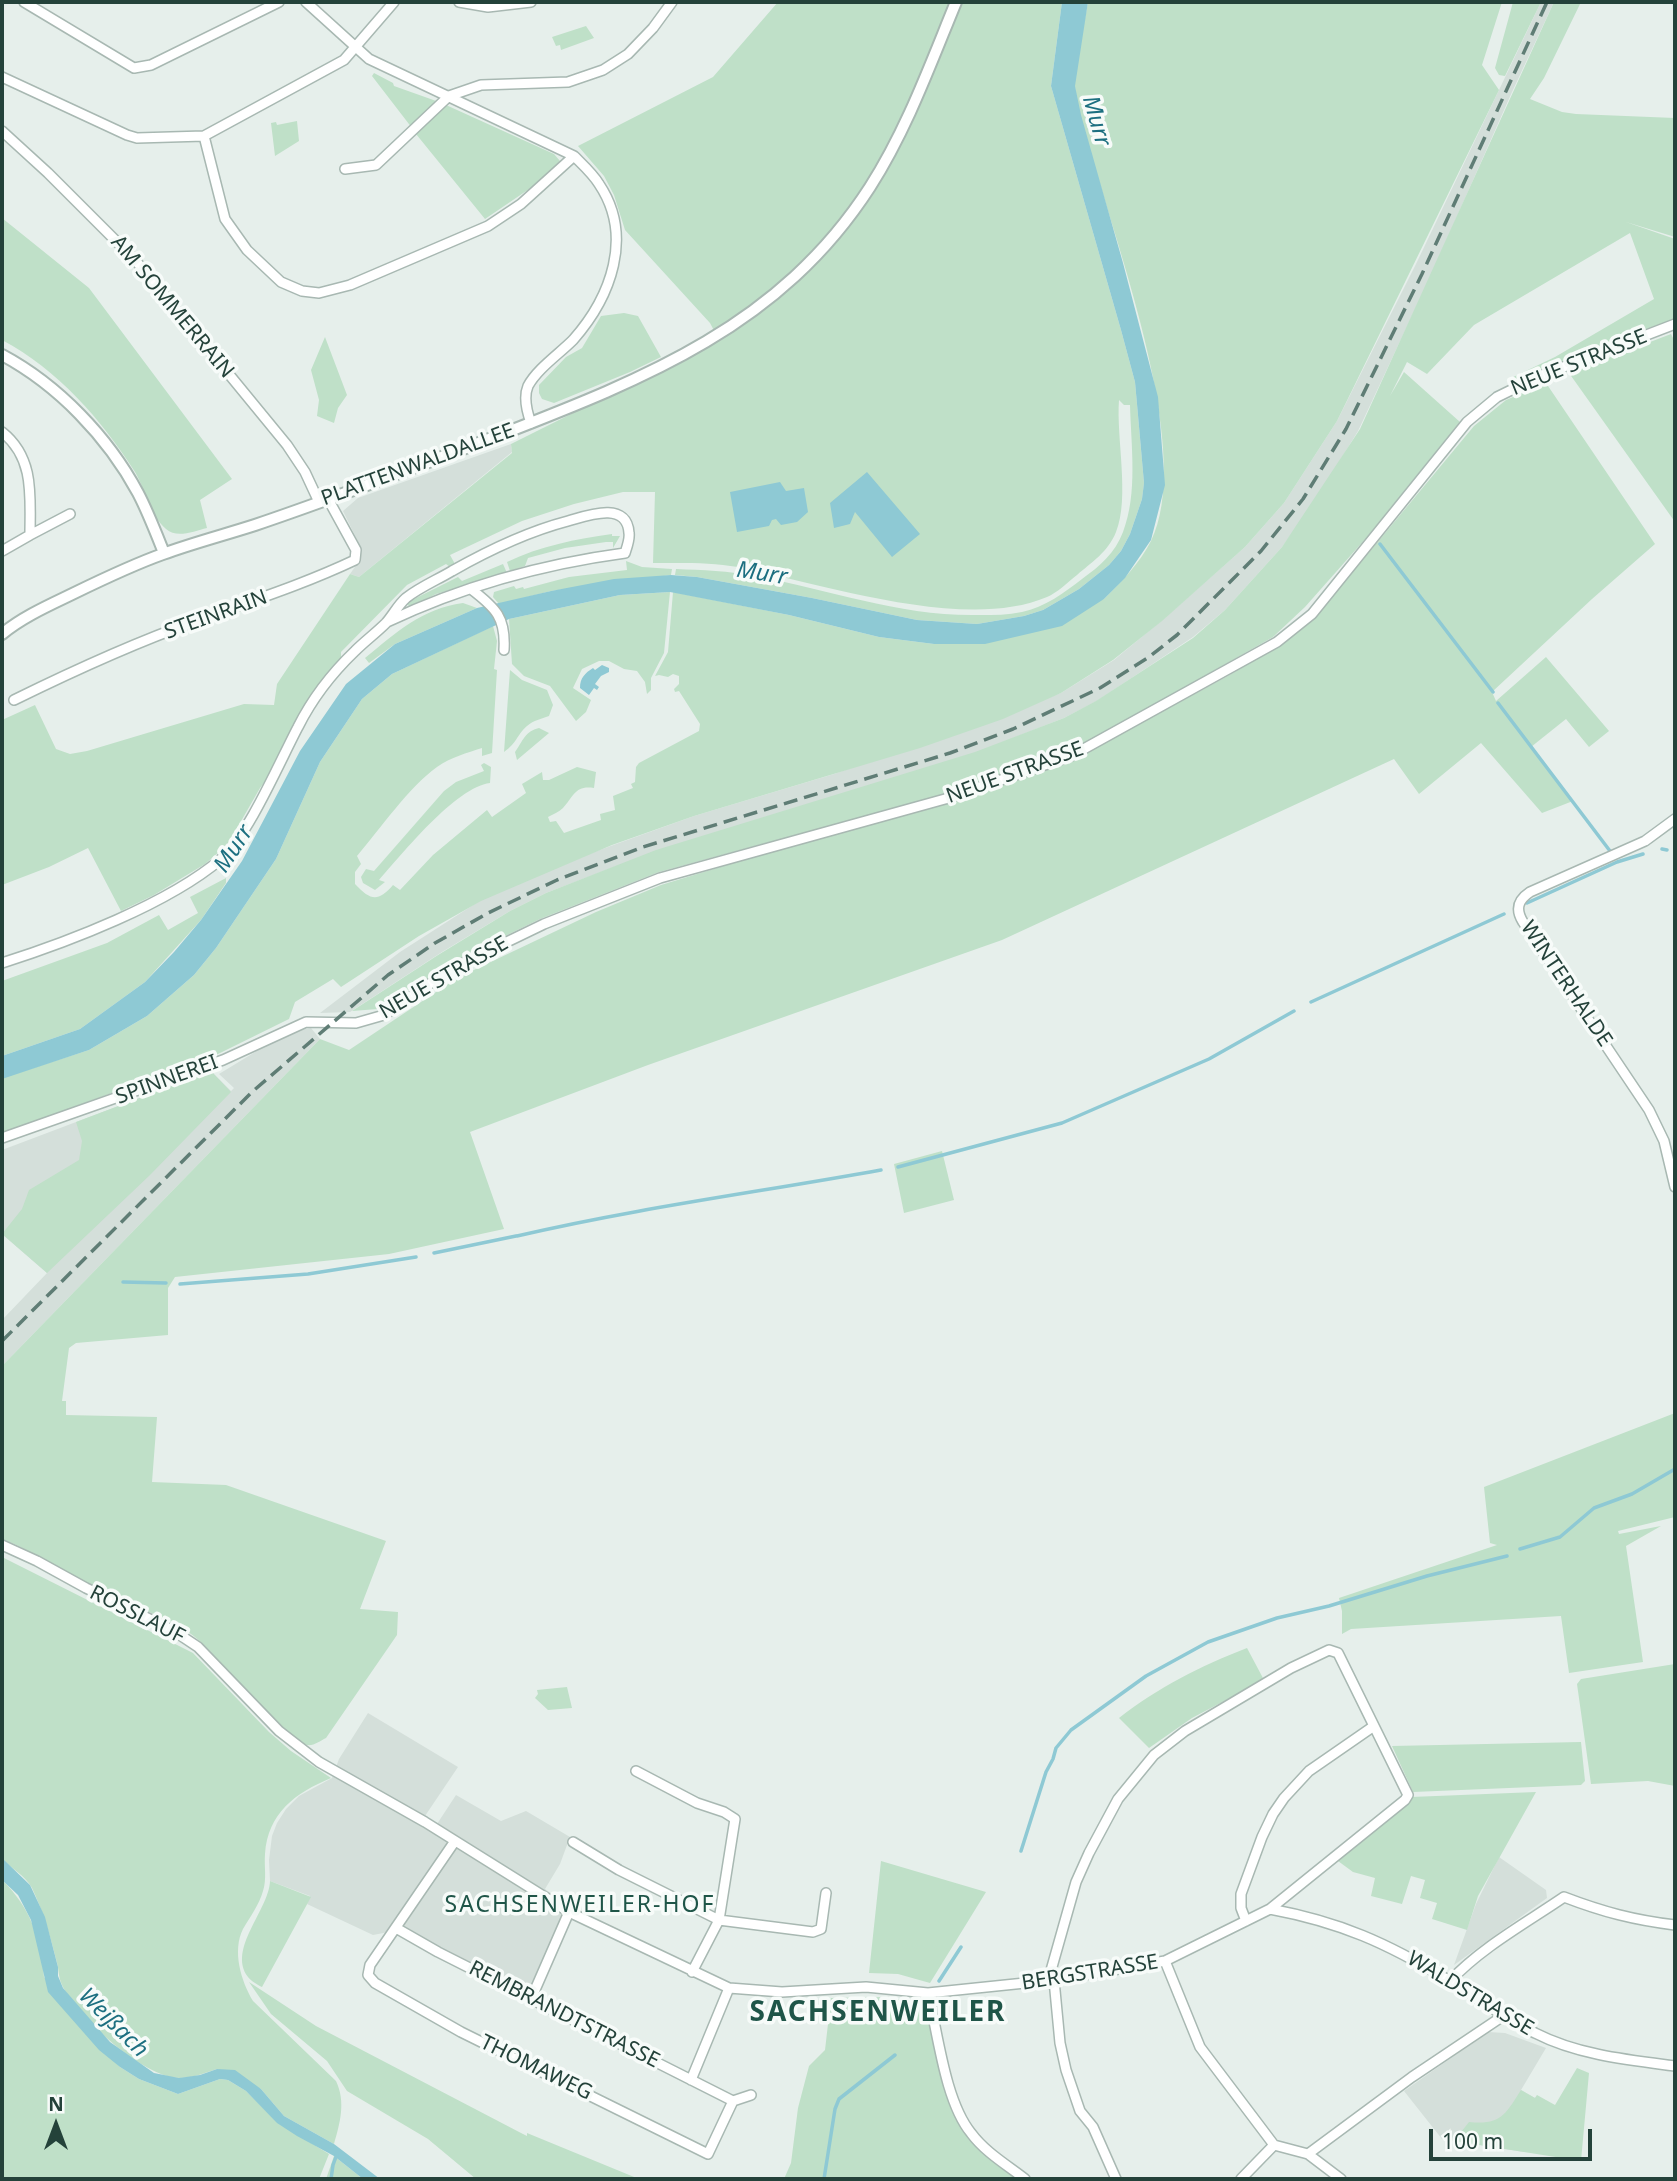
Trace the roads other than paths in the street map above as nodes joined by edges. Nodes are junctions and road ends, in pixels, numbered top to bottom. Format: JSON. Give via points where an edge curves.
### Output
{"nodes":[{"id":1,"x":24,"y":2,"type":"edge"},
{"id":2,"x":279,"y":2,"type":"edge"},
{"id":3,"x":306,"y":2,"type":"edge"},
{"id":4,"x":394,"y":2,"type":"edge"},
{"id":5,"x":459,"y":2,"type":"edge"},
{"id":6,"x":531,"y":2,"type":"edge"},
{"id":7,"x":672,"y":2,"type":"edge"},
{"id":8,"x":956,"y":2,"type":"edge"},
{"id":9,"x":355,"y":47,"type":"junction"},
{"id":10,"x":2,"y":77,"type":"edge"},
{"id":11,"x":449,"y":96,"type":"junction"},
{"id":12,"x":2,"y":131,"type":"edge"},
{"id":13,"x":204,"y":136,"type":"junction"},
{"id":14,"x":574,"y":156,"type":"junction"},
{"id":15,"x":345,"y":169,"type":"dead end"},
{"id":16,"x":1675,"y":324,"type":"edge"},
{"id":17,"x":2,"y":355,"type":"edge"},
{"id":18,"x":531,"y":423,"type":"junction"},
{"id":19,"x":2,"y":432,"type":"edge"},
{"id":20,"x":324,"y":500,"type":"junction"},
{"id":21,"x":70,"y":514,"type":"dead end"},
{"id":22,"x":30,"y":535,"type":"junction"},
{"id":23,"x":2,"y":551,"type":"edge"},
{"id":24,"x":164,"y":553,"type":"junction"},
{"id":25,"x":471,"y":589,"type":"junction"},
{"id":26,"x":387,"y":622,"type":"junction"},
{"id":27,"x":2,"y":634,"type":"edge"},
{"id":28,"x":504,"y":650,"type":"dead end"},
{"id":29,"x":14,"y":700,"type":"dead end"},
{"id":30,"x":1675,"y":819,"type":"edge"},
{"id":31,"x":2,"y":963,"type":"edge"},
{"id":32,"x":331,"y":1021,"type":"joint"},
{"id":33,"x":2,"y":1138,"type":"edge"},
{"id":34,"x":1675,"y":1187,"type":"edge"},
{"id":35,"x":2,"y":1545,"type":"edge"},
{"id":36,"x":1374,"y":1726,"type":"junction"},
{"id":37,"x":636,"y":1771,"type":"dead end"},
{"id":38,"x":455,"y":1841,"type":"junction"},
{"id":39,"x":573,"y":1842,"type":"dead end"},
{"id":40,"x":826,"y":1894,"type":"dead end"},
{"id":41,"x":1269,"y":1909,"type":"junction"},
{"id":42,"x":569,"y":1912,"type":"junction"},
{"id":43,"x":719,"y":1920,"type":"junction"},
{"id":44,"x":1245,"y":1921,"type":"junction"},
{"id":45,"x":1675,"y":1924,"type":"edge"},
{"id":46,"x":396,"y":1928,"type":"junction"},
{"id":47,"x":1165,"y":1961,"type":"junction"},
{"id":48,"x":692,"y":1972,"type":"junction"},
{"id":49,"x":1051,"y":1980,"type":"junction"},
{"id":50,"x":1450,"y":1981,"type":"junction"},
{"id":51,"x":729,"y":1988,"type":"junction"},
{"id":52,"x":928,"y":1993,"type":"junction"},
{"id":53,"x":531,"y":1999,"type":"junction"},
{"id":54,"x":1503,"y":2016,"type":"junction"},
{"id":55,"x":1675,"y":2066,"type":"edge"},
{"id":56,"x":691,"y":2080,"type":"junction"},
{"id":57,"x":751,"y":2095,"type":"dead end"},
{"id":58,"x":733,"y":2101,"type":"junction"},
{"id":59,"x":1274,"y":2145,"type":"junction"},
{"id":60,"x":1308,"y":2154,"type":"junction"},
{"id":61,"x":1025,"y":2179,"type":"edge"},
{"id":62,"x":1116,"y":2179,"type":"edge"},
{"id":63,"x":1241,"y":2179,"type":"edge"},
{"id":64,"x":1341,"y":2179,"type":"edge"}],
"edges":[{"from":1,"to":2,"type":"street","via":[[134,68],[151,65]]},
{"from":3,"to":9,"type":"street","name":"PLATTENWALDALLEE"},
{"from":4,"to":9,"type":"street"},
{"from":5,"to":6,"type":"street","via":[[488,7]]},
{"from":7,"to":11,"type":"street","via":[[628,54],[603,70],[568,82],[481,85]]},
{"from":8,"to":18,"type":"street","via":[[894,147],[817,256],[719,336],[631,382]]},
{"from":9,"to":11,"type":"street","name":"PLATTENWALDALLEE","via":[[377,64]]},
{"from":9,"to":13,"type":"street","via":[[344,61]]},
{"from":10,"to":13,"type":"street","via":[[137,138]]},
{"from":11,"to":14,"type":"street","name":"PLATTENWALDALLEE"},
{"from":11,"to":15,"type":"street","via":[[376,165]]},
{"from":12,"to":20,"type":"street","name":"AM SOMMERRAIN","via":[[136,261],[287,445]]},
{"from":13,"to":14,"type":"street","via":[[225,219],[247,250],[281,282],[318,293],[350,285],[488,226],[521,204]]},
{"from":14,"to":18,"type":"street","name":"PLATTENWALDALLEE","via":[[607,197],[617,233],[616,259],[593,314],[528,388]]},
{"from":16,"to":32,"type":"street","name":"NEUE STRASSE","via":[[1497,397],[1467,422],[1312,614],[1277,642],[1071,756],[945,799],[660,877],[544,924],[453,968],[384,1015],[356,1023]]},
{"from":17,"to":24,"type":"street","via":[[50,388],[106,445],[139,495]]},
{"from":18,"to":20,"type":"street","name":"PLATTENWALDALLEE"},
{"from":19,"to":22,"type":"street","via":[[15,444],[31,481]]},
{"from":20,"to":24,"type":"street","name":"PLATTENWALDALLEE"},
{"from":20,"to":29,"type":"street","name":"STEINRAIN","via":[[356,550],[355,559],[296,587],[194,621]]},
{"from":21,"to":22,"type":"street"},
{"from":22,"to":23,"type":"street"},
{"from":24,"to":27,"type":"street","name":"PLATTENWALDALLEE","via":[[100,580]]},
{"from":25,"to":26,"type":"street"},
{"from":25,"to":26,"type":"street","via":[[569,562],[625,553],[628,526],[611,512],[531,532],[423,587],[404,600]]},
{"from":25,"to":28,"type":"street","via":[[495,609],[502,622]]},
{"from":26,"to":31,"type":"street","via":[[320,691],[222,859],[150,903]]},
{"from":30,"to":34,"type":"street","name":"WINTERHALDE","via":[[1645,841],[1530,892],[1518,905],[1523,922],[1648,1110],[1664,1141]]},
{"from":32,"to":33,"type":"street","name":"SPINNEREI","via":[[306,1022],[213,1064]]},
{"from":35,"to":38,"type":"street","name":"ROSSLAUF","via":[[174,1631],[198,1647],[279,1731],[319,1762]]},
{"from":36,"to":41,"type":"street","name":"BERGSTRASSE","via":[[1408,1795]]},
{"from":36,"to":44,"type":"street","via":[[1309,1771],[1273,1814],[1241,1894]]},
{"from":36,"to":49,"type":"street","via":[[1338,1653],[1329,1650],[1185,1731],[1154,1755],[1118,1798],[1089,1853],[1076,1882]]},
{"from":37,"to":43,"type":"street","via":[[697,1803],[732,1815],[736,1822]]},
{"from":38,"to":42,"type":"street","name":"ROSSLAUF"},
{"from":38,"to":46,"type":"street"},
{"from":39,"to":43,"type":"street"},
{"from":40,"to":43,"type":"street","via":[[821,1929],[813,1932]]},
{"from":41,"to":44,"type":"street","name":"BERGSTRASSE"},
{"from":41,"to":50,"type":"street","name":"WALDSTRASSE","via":[[1361,1933]]},
{"from":42,"to":48,"type":"street","name":"BERGSTRASSE"},
{"from":42,"to":53,"type":"street"},
{"from":43,"to":48,"type":"street"},
{"from":44,"to":47,"type":"street","name":"BERGSTRASSE"},
{"from":45,"to":50,"type":"street","via":[[1635,1920],[1564,1897]]},
{"from":46,"to":53,"type":"street","name":"REMBRANDTSTRASSE"},
{"from":46,"to":58,"type":"street","name":"THOMAWEG","via":[[368,1975],[461,2032],[708,2154]]},
{"from":47,"to":49,"type":"street","name":"BERGSTRASSE"},
{"from":47,"to":59,"type":"street","via":[[1200,2047]]},
{"from":48,"to":51,"type":"street","name":"BERGSTRASSE"},
{"from":49,"to":52,"type":"street","name":"BERGSTRASSE"},
{"from":49,"to":62,"type":"street","via":[[1066,2070],[1080,2111],[1093,2127]]},
{"from":50,"to":54,"type":"street","name":"WALDSTRASSE"},
{"from":51,"to":52,"type":"street","name":"BERGSTRASSE","via":[[782,1992],[866,1987]]},
{"from":51,"to":56,"type":"street"},
{"from":52,"to":61,"type":"street","via":[[960,2115],[982,2145]]},
{"from":53,"to":56,"type":"street","name":"REMBRANDTSTRASSE"},
{"from":54,"to":55,"type":"street","name":"WALDSTRASSE","via":[[1579,2050]]},
{"from":54,"to":60,"type":"street"},
{"from":56,"to":58,"type":"street","name":"REMBRANDTSTRASSE"},
{"from":57,"to":58,"type":"street"},
{"from":59,"to":60,"type":"street"},
{"from":59,"to":63,"type":"street"},
{"from":60,"to":64,"type":"street"}]}
